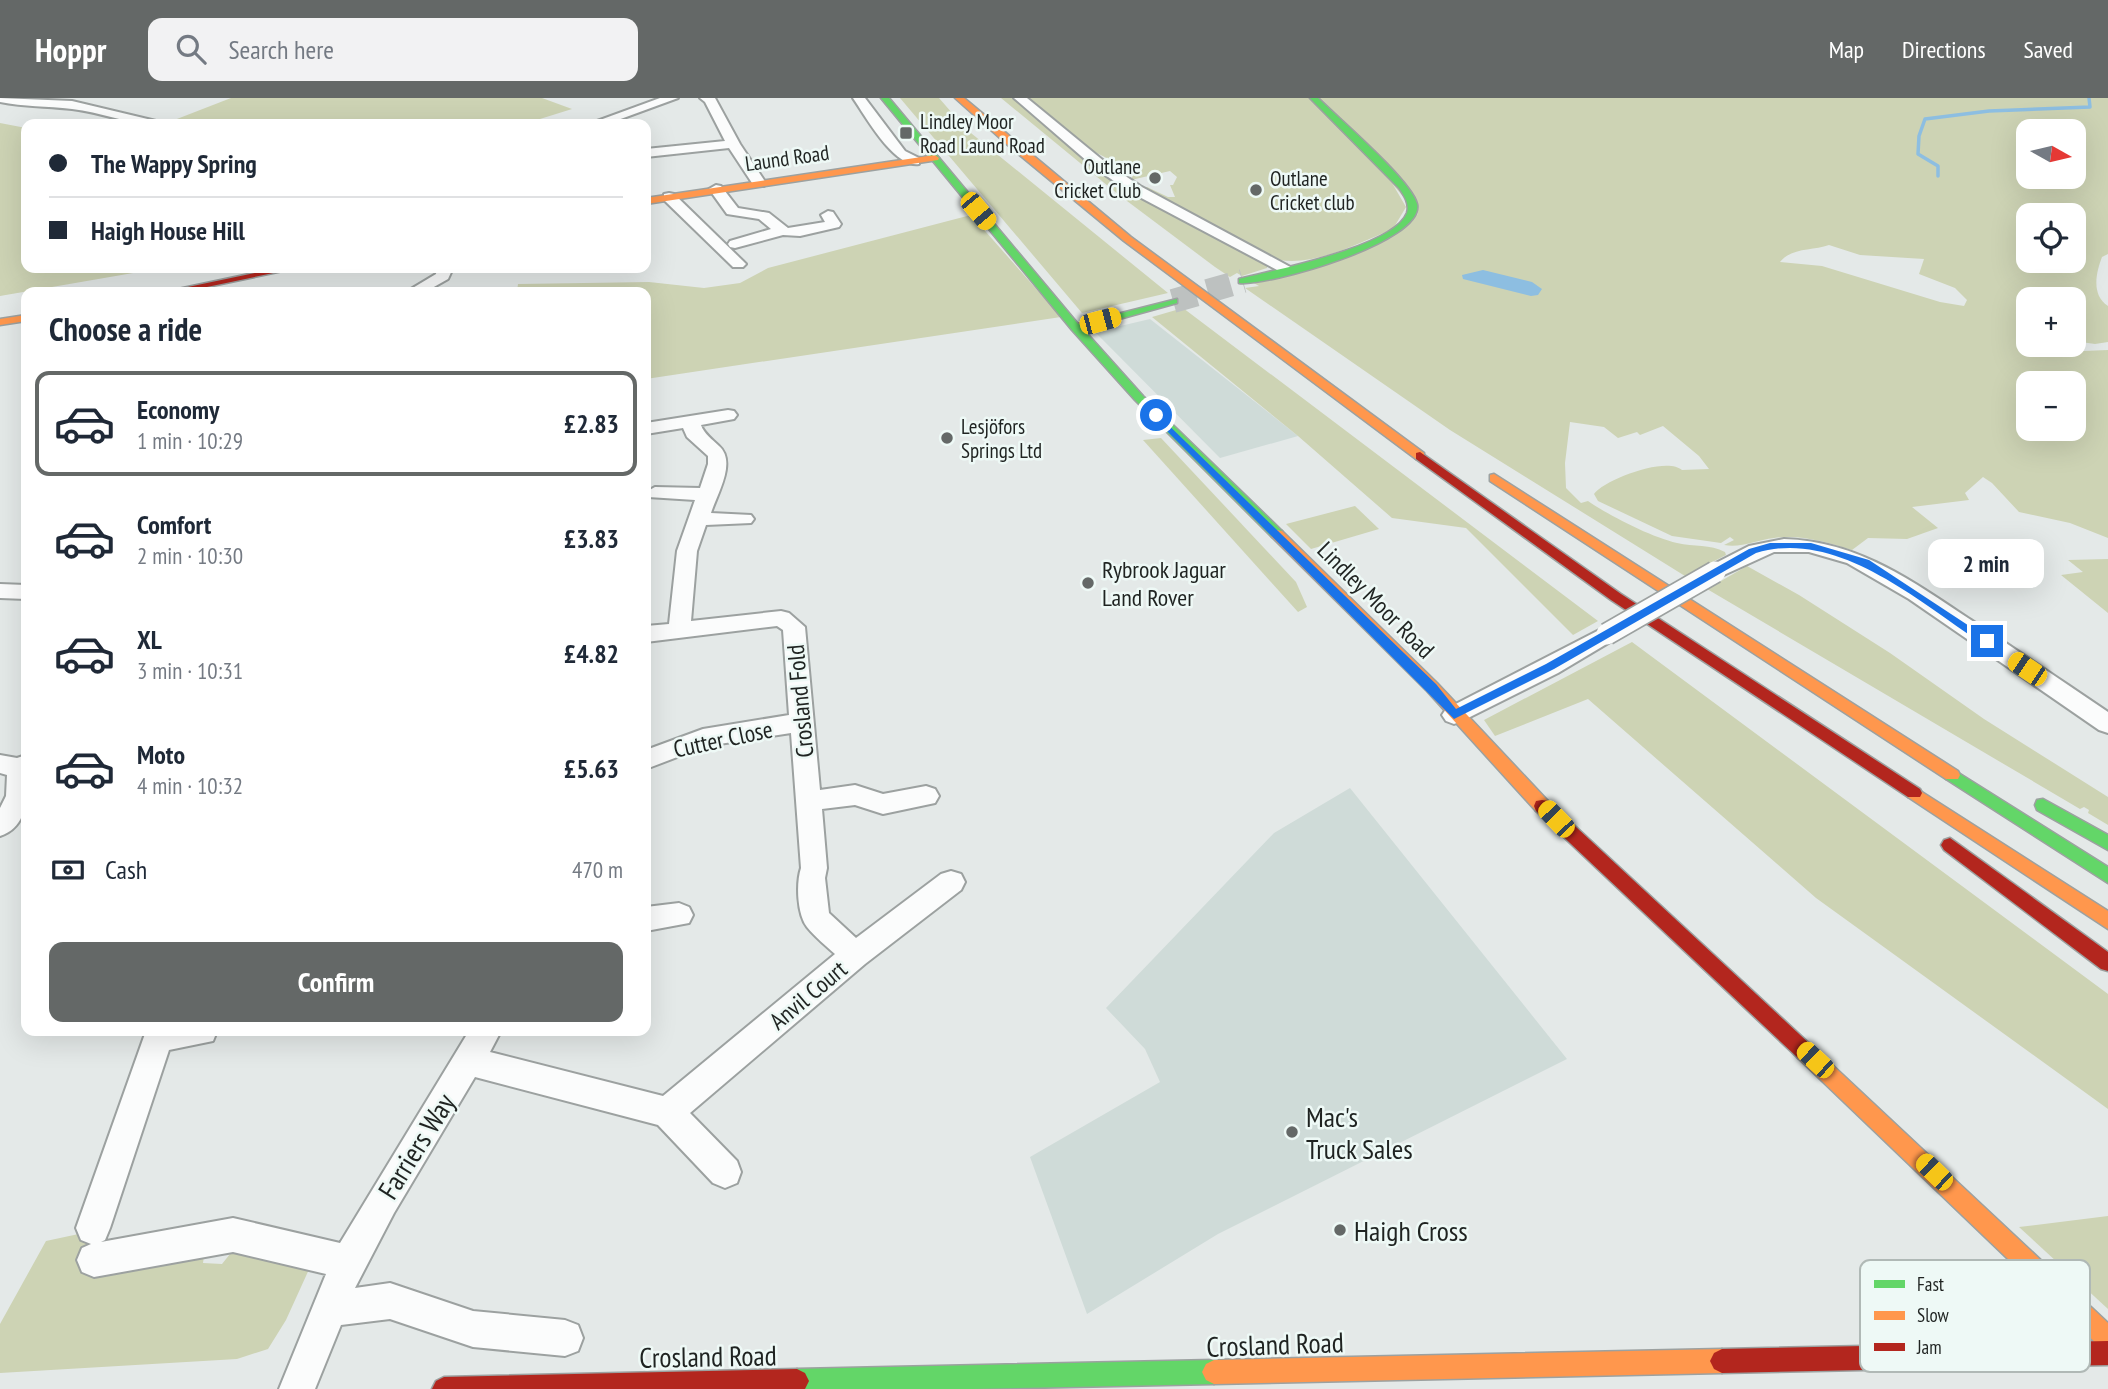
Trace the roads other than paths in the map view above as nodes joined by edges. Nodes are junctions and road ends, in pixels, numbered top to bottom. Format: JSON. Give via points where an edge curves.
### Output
{"nodes":[{"id":1,"x":0,"y":98,"type":"edge"},
{"id":2,"x":671,"y":98,"type":"edge"},
{"id":3,"x":706,"y":98,"type":"edge"},
{"id":4,"x":859,"y":98,"type":"edge"},
{"id":5,"x":885,"y":98,"type":"edge"},
{"id":6,"x":959,"y":98,"type":"edge"},
{"id":7,"x":1020,"y":98,"type":"edge"},
{"id":8,"x":1314,"y":98,"type":"edge"},
{"id":9,"x":131,"y":119,"type":"edge"},
{"id":10,"x":610,"y":119,"type":"edge"},
{"id":11,"x":733,"y":144,"type":"junction"},
{"id":12,"x":651,"y":152,"type":"edge"},
{"id":13,"x":935,"y":158,"type":"junction"},
{"id":14,"x":914,"y":161,"type":"junction"},
{"id":15,"x":759,"y":183,"type":"junction"},
{"id":16,"x":716,"y":190,"type":"junction"},
{"id":17,"x":669,"y":197,"type":"junction"},
{"id":18,"x":651,"y":200,"type":"edge"},
{"id":19,"x":828,"y":215,"type":"dead end"},
{"id":20,"x":782,"y":231,"type":"junction"},
{"id":21,"x":735,"y":244,"type":"dead end"},
{"id":22,"x":738,"y":264,"type":"dead end"},
{"id":23,"x":1286,"y":269,"type":"junction"},
{"id":24,"x":266,"y":273,"type":"edge"},
{"id":25,"x":444,"y":273,"type":"edge"},
{"id":26,"x":1243,"y":281,"type":"tunnel mouth"},
{"id":27,"x":195,"y":287,"type":"edge"},
{"id":28,"x":423,"y":287,"type":"edge"},
{"id":29,"x":1173,"y":301,"type":"tunnel mouth"},
{"id":30,"x":21,"y":318,"type":"edge"},
{"id":31,"x":0,"y":322,"type":"edge"},
{"id":32,"x":1076,"y":328,"type":"junction"},
{"id":33,"x":728,"y":415,"type":"dead end"},
{"id":34,"x":691,"y":421,"type":"junction"},
{"id":35,"x":651,"y":427,"type":"edge"},
{"id":36,"x":1479,"y":468,"type":"dead end"},
{"id":37,"x":655,"y":494,"type":"dead end"},
{"id":38,"x":708,"y":494,"type":"junction"},
{"id":39,"x":699,"y":519,"type":"junction"},
{"id":40,"x":744,"y":519,"type":"dead end"},
{"id":41,"x":1614,"y":558,"type":"junction"},
{"id":42,"x":0,"y":591,"type":"edge"},
{"id":43,"x":21,"y":592,"type":"edge"},
{"id":44,"x":1616,"y":597,"type":"junction"},
{"id":45,"x":679,"y":630,"type":"junction"},
{"id":46,"x":651,"y":633,"type":"edge"},
{"id":47,"x":1880,"y":709,"type":"dead end"},
{"id":48,"x":1454,"y":715,"type":"junction"},
{"id":49,"x":802,"y":722,"type":"junction"},
{"id":50,"x":2108,"y":724,"type":"edge"},
{"id":51,"x":651,"y":758,"type":"edge"},
{"id":52,"x":1840,"y":764,"type":"dead end"},
{"id":53,"x":16,"y":765,"type":"edge"},
{"id":54,"x":926,"y":796,"type":"dead end"},
{"id":55,"x":2033,"y":799,"type":"dead end"},
{"id":56,"x":809,"y":801,"type":"junction"},
{"id":57,"x":0,"y":826,"type":"edge"},
{"id":58,"x":1940,"y":838,"type":"dead end"},
{"id":59,"x":2108,"y":843,"type":"edge"},
{"id":60,"x":2108,"y":876,"type":"edge"},
{"id":61,"x":951,"y":882,"type":"dead end"},
{"id":62,"x":679,"y":915,"type":"dead end"},
{"id":63,"x":651,"y":918,"type":"edge"},
{"id":64,"x":2108,"y":921,"type":"edge"},
{"id":65,"x":855,"y":955,"type":"junction"},
{"id":66,"x":2108,"y":963,"type":"edge"},
{"id":67,"x":158,"y":1036,"type":"edge"},
{"id":68,"x":483,"y":1036,"type":"edge"},
{"id":69,"x":468,"y":1061,"type":"junction"},
{"id":70,"x":667,"y":1112,"type":"junction"},
{"id":71,"x":725,"y":1172,"type":"dead end"},
{"id":72,"x":2026,"y":1260,"type":"edge"},
{"id":73,"x":348,"y":1262,"type":"junction"},
{"id":74,"x":332,"y":1308,"type":"junction"},
{"id":75,"x":2090,"y":1322,"type":"edge"},
{"id":76,"x":565,"y":1338,"type":"dead end"},
{"id":77,"x":2108,"y":1339,"type":"edge"},
{"id":78,"x":2108,"y":1353,"type":"edge"},
{"id":79,"x":2090,"y":1354,"type":"edge"},
{"id":80,"x":1860,"y":1360,"type":"edge"},
{"id":81,"x":1170,"y":1381,"type":"edge"},
{"id":82,"x":297,"y":1389,"type":"edge"},
{"id":83,"x":444,"y":1389,"type":"edge"}],
"edges":[{"from":1,"to":9,"type":"street","via":[[72,105]]},
{"from":2,"to":10,"type":"street"},
{"from":3,"to":11,"type":"street"},
{"from":4,"to":14,"type":"street","via":[[901,155]]},
{"from":5,"to":13,"type":"main road","name":"Lindley Moor Road"},
{"from":6,"to":44,"type":"main road","via":[[1010,145],[1202,298]]},
{"from":7,"to":23,"type":"street","via":[[1135,189]]},
{"from":8,"to":23,"type":"main road","via":[[1402,186],[1411,201],[1412,215],[1403,228],[1381,241]]},
{"from":11,"to":12,"type":"street"},
{"from":11,"to":15,"type":"street"},
{"from":13,"to":14,"type":"main road","name":"Laund Road"},
{"from":13,"to":32,"type":"main road","name":"Lindley Moor Road"},
{"from":14,"to":15,"type":"main road","name":"Laund Road"},
{"from":15,"to":16,"type":"main road","name":"Laund Road"},
{"from":16,"to":17,"type":"main road","name":"Laund Road"},
{"from":16,"to":20,"type":"street","via":[[727,208],[738,214],[765,216]]},
{"from":17,"to":18,"type":"main road","name":"Laund Road"},
{"from":17,"to":22,"type":"street"},
{"from":19,"to":20,"type":"street","via":[[834,224]]},
{"from":20,"to":21,"type":"street"},
{"from":23,"to":26,"type":"main road"},
{"from":24,"to":27,"type":"main road"},
{"from":25,"to":28,"type":"street"},
{"from":29,"to":32,"type":"main road"},
{"from":30,"to":31,"type":"main road"},
{"from":32,"to":48,"type":"main road","name":"Lindley Moor Road","via":[[1139,398],[1432,687]]},
{"from":33,"to":34,"type":"street"},
{"from":34,"to":35,"type":"street"},
{"from":34,"to":38,"type":"street","via":[[694,433],[717,454]]},
{"from":36,"to":41,"type":"main road"},
{"from":37,"to":38,"type":"street"},
{"from":38,"to":39,"type":"street"},
{"from":39,"to":40,"type":"street"},
{"from":39,"to":45,"type":"street","via":[[687,551]]},
{"from":41,"to":47,"type":"main road"},
{"from":41,"to":60,"type":"main road"},
{"from":42,"to":43,"type":"street"},
{"from":44,"to":52,"type":"main road"},
{"from":44,"to":64,"type":"main road"},
{"from":45,"to":46,"type":"street","name":"Crosland Fold"},
{"from":45,"to":49,"type":"street","name":"Crosland Fold","via":[[781,618],[794,627]]},
{"from":48,"to":50,"type":"street","bridge":true,"via":[[1550,667],[1753,551],[1770,546],[1811,546],[1853,557],[1892,578]]},
{"from":48,"to":72,"type":"main road","name":"Lindley Moor Road","via":[[1573,836]]},
{"from":49,"to":51,"type":"street","name":"Cutter Close","via":[[703,737]]},
{"from":49,"to":56,"type":"street","name":"Crosland Fold"},
{"from":53,"to":57,"type":"street","via":[[20,793]]},
{"from":54,"to":56,"type":"street","via":[[883,804],[855,795]]},
{"from":55,"to":59,"type":"main road"},
{"from":56,"to":65,"type":"street","name":"Crosland Fold","via":[[816,918]]},
{"from":58,"to":66,"type":"main road"},
{"from":61,"to":65,"type":"street","name":"Anvil Court"},
{"from":62,"to":63,"type":"street"},
{"from":65,"to":70,"type":"street","name":"Anvil Court"},
{"from":67,"to":73,"type":"street","via":[[93,1244],[233,1235]]},
{"from":68,"to":69,"type":"street","name":"Farriers Way"},
{"from":69,"to":70,"type":"street"},
{"from":69,"to":73,"type":"street","name":"Farriers Way"},
{"from":70,"to":71,"type":"street"},
{"from":73,"to":74,"type":"street","name":"Farriers Way"},
{"from":74,"to":76,"type":"street","via":[[390,1301],[473,1329]]},
{"from":74,"to":82,"type":"street","name":"Farriers Way"},
{"from":75,"to":77,"type":"main road","name":"Lindley Moor Road"},
{"from":78,"to":79,"type":"main road","name":"Crosland Road"},
{"from":80,"to":81,"type":"main road","name":"Crosland Road"},
{"from":81,"to":83,"type":"main road","name":"Crosland Road"}]}
